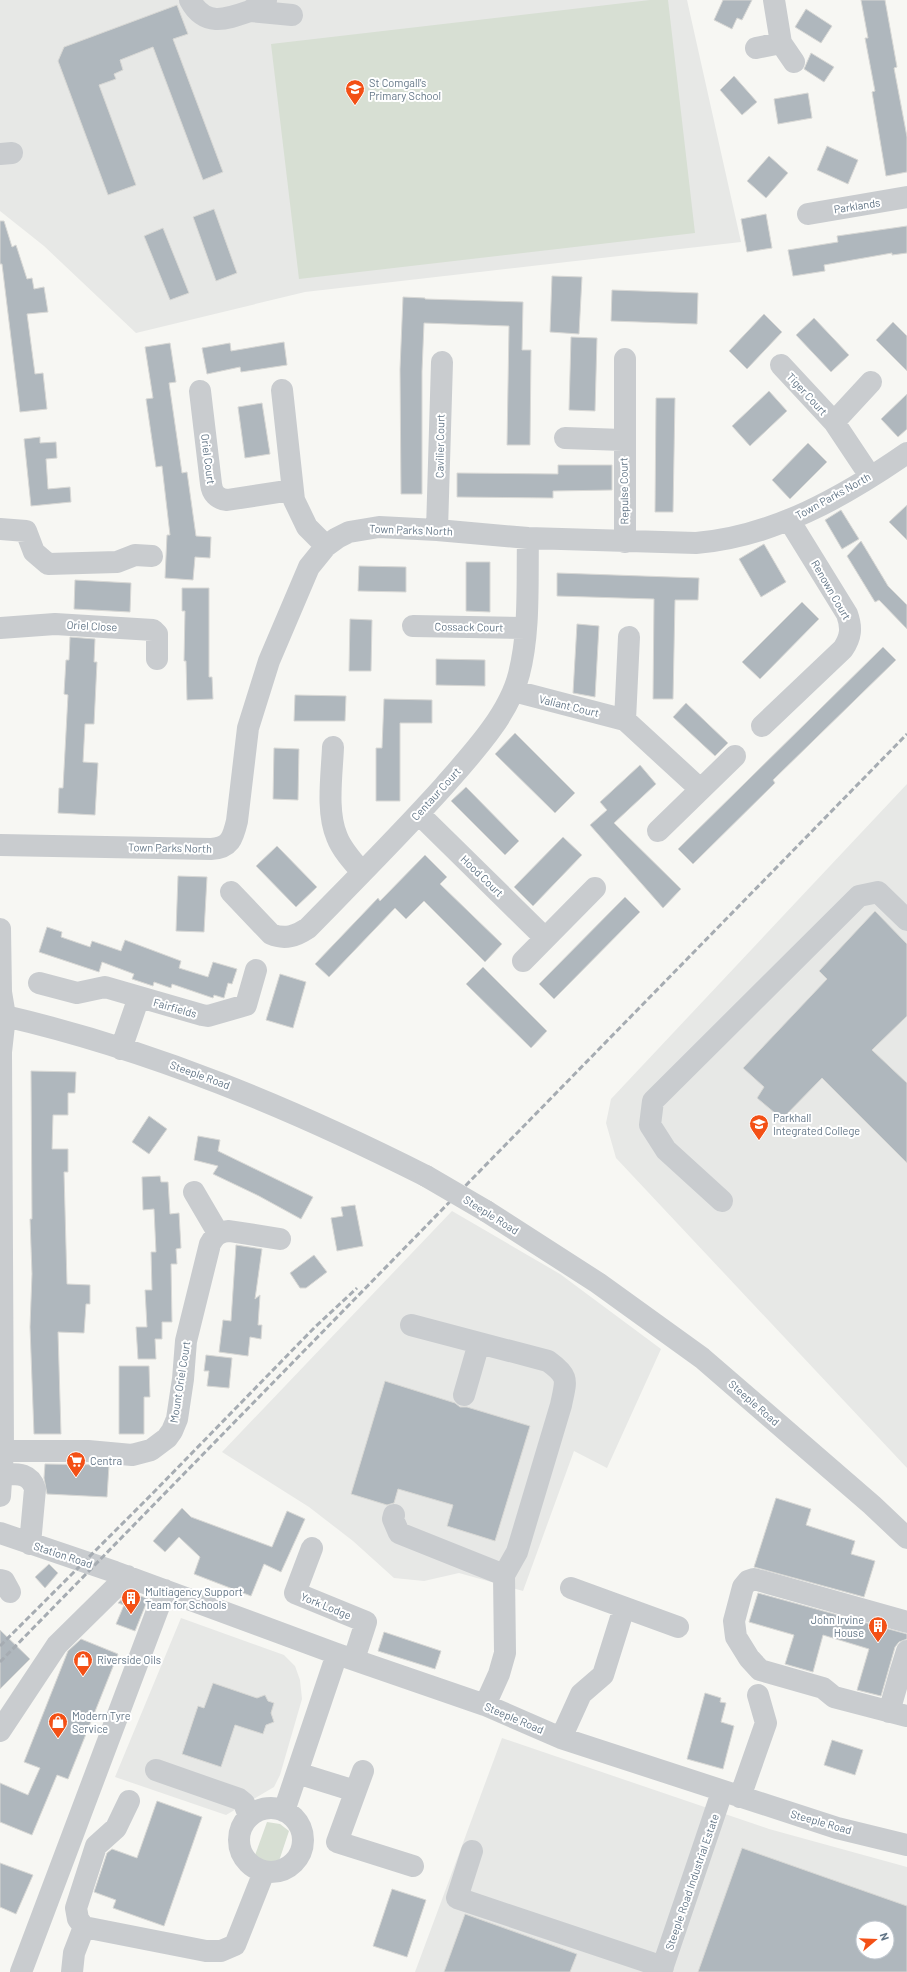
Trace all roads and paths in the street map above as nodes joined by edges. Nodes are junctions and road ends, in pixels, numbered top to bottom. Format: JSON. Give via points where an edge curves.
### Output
{"nodes":[{"id":1,"x":190,"y":0,"type":"edge"},
{"id":2,"x":774,"y":0,"type":"edge"},
{"id":3,"x":258,"y":5,"type":"edge"},
{"id":4,"x":292,"y":15,"type":"dead end"},
{"id":5,"x":781,"y":43,"type":"junction"},
{"id":6,"x":756,"y":48,"type":"dead end"},
{"id":7,"x":794,"y":62,"type":"dead end"},
{"id":8,"x":907,"y":198,"type":"edge"},
{"id":9,"x":808,"y":214,"type":"dead end"},
{"id":10,"x":625,"y":359,"type":"dead end"},
{"id":11,"x":442,"y":362,"type":"dead end"},
{"id":12,"x":781,"y":365,"type":"dead end"},
{"id":13,"x":871,"y":382,"type":"dead end"},
{"id":14,"x":282,"y":390,"type":"dead end"},
{"id":15,"x":200,"y":391,"type":"dead end"},
{"id":16,"x":834,"y":422,"type":"junction"},
{"id":17,"x":565,"y":438,"type":"dead end"},
{"id":18,"x":623,"y":440,"type":"junction"},
{"id":19,"x":907,"y":453,"type":"edge"},
{"id":20,"x":870,"y":476,"type":"junction"},
{"id":21,"x":292,"y":490,"type":"junction"},
{"id":22,"x":789,"y":520,"type":"junction"},
{"id":23,"x":0,"y":529,"type":"edge"},
{"id":24,"x":438,"y":530,"type":"junction"},
{"id":25,"x":528,"y":538,"type":"junction"},
{"id":26,"x":625,"y":542,"type":"junction"},
{"id":27,"x":326,"y":546,"type":"junction"},
{"id":28,"x":152,"y":556,"type":"dead end"},
{"id":29,"x":413,"y":626,"type":"dead end"},
{"id":30,"x":0,"y":628,"type":"edge"},
{"id":31,"x":526,"y":628,"type":"junction"},
{"id":32,"x":629,"y":637,"type":"dead end"},
{"id":33,"x":157,"y":660,"type":"dead end"},
{"id":34,"x":514,"y":691,"type":"junction"},
{"id":35,"x":625,"y":720,"type":"junction"},
{"id":36,"x":762,"y":726,"type":"dead end"},
{"id":37,"x":333,"y":747,"type":"dead end"},
{"id":38,"x":735,"y":756,"type":"dead end"},
{"id":39,"x":700,"y":789,"type":"junction"},
{"id":40,"x":418,"y":814,"type":"junction"},
{"id":41,"x":658,"y":831,"type":"dead end"},
{"id":42,"x":0,"y":846,"type":"edge"},
{"id":43,"x":362,"y":872,"type":"junction"},
{"id":44,"x":595,"y":888,"type":"dead end"},
{"id":45,"x":231,"y":892,"type":"dead end"},
{"id":46,"x":907,"y":920,"type":"edge"},
{"id":47,"x":0,"y":929,"type":"edge"},
{"id":48,"x":545,"y":938,"type":"junction"},
{"id":49,"x":523,"y":961,"type":"dead end"},
{"id":50,"x":256,"y":970,"type":"dead end"},
{"id":51,"x":39,"y":984,"type":"dead end"},
{"id":52,"x":139,"y":997,"type":"junction"},
{"id":53,"x":5,"y":1016,"type":"junction"},
{"id":54,"x":121,"y":1049,"type":"junction"},
{"id":55,"x":194,"y":1192,"type":"dead end"},
{"id":56,"x":722,"y":1201,"type":"dead end"},
{"id":57,"x":218,"y":1233,"type":"junction"},
{"id":58,"x":280,"y":1239,"type":"dead end"},
{"id":59,"x":411,"y":1325,"type":"dead end"},
{"id":60,"x":479,"y":1343,"type":"junction"},
{"id":61,"x":464,"y":1395,"type":"dead end"},
{"id":62,"x":2,"y":1450,"type":"junction"},
{"id":63,"x":1,"y":1474,"type":"junction"},
{"id":64,"x":0,"y":1496,"type":"edge"},
{"id":65,"x":394,"y":1515,"type":"dead end"},
{"id":66,"x":0,"y":1533,"type":"edge"},
{"id":67,"x":907,"y":1538,"type":"edge"},
{"id":68,"x":30,"y":1544,"type":"junction"},
{"id":69,"x":312,"y":1548,"type":"dead end"},
{"id":70,"x":504,"y":1575,"type":"junction"},
{"id":71,"x":127,"y":1576,"type":"junction"},
{"id":72,"x":570,"y":1588,"type":"dead end"},
{"id":73,"x":165,"y":1590,"type":"junction"},
{"id":74,"x":624,"y":1608,"type":"junction"},
{"id":75,"x":907,"y":1622,"type":"edge"},
{"id":76,"x":678,"y":1627,"type":"dead end"},
{"id":77,"x":346,"y":1657,"type":"junction"},
{"id":78,"x":904,"y":1664,"type":"edge"},
{"id":79,"x":758,"y":1695,"type":"dead end"},
{"id":80,"x":485,"y":1705,"type":"junction"},
{"id":81,"x":898,"y":1714,"type":"edge"},
{"id":82,"x":0,"y":1731,"type":"edge"},
{"id":83,"x":561,"y":1738,"type":"junction"},
{"id":84,"x":156,"y":1770,"type":"dead end"},
{"id":85,"x":363,"y":1771,"type":"dead end"},
{"id":86,"x":297,"y":1773,"type":"junction"},
{"id":87,"x":355,"y":1791,"type":"junction"},
{"id":88,"x":731,"y":1794,"type":"junction"},
{"id":89,"x":129,"y":1801,"type":"dead end"},
{"id":90,"x":284,"y":1811,"type":"junction"},
{"id":91,"x":249,"y":1816,"type":"junction"},
{"id":92,"x":907,"y":1845,"type":"edge"},
{"id":93,"x":472,"y":1851,"type":"dead end"},
{"id":94,"x":413,"y":1866,"type":"dead end"},
{"id":95,"x":264,"y":1872,"type":"junction"},
{"id":96,"x":84,"y":1926,"type":"junction"},
{"id":97,"x":662,"y":1969,"type":"edge"},
{"id":98,"x":21,"y":1972,"type":"edge"},
{"id":99,"x":72,"y":1972,"type":"edge"}],
"edges":[{"from":1,"to":3,"type":"street","via":[[200,13],[216,20],[228,18]]},
{"from":2,"to":5,"type":"street"},
{"from":3,"to":4,"type":"street"},
{"from":5,"to":6,"type":"street"},
{"from":5,"to":7,"type":"street"},
{"from":8,"to":9,"type":"street","name":"Parklands"},
{"from":10,"to":18,"type":"street","name":"Repulse Court"},
{"from":11,"to":24,"type":"street","name":"Cavilier Court"},
{"from":12,"to":16,"type":"street","name":"Tiger Court"},
{"from":13,"to":16,"type":"street","name":"Tiger Court"},
{"from":14,"to":21,"type":"street"},
{"from":15,"to":21,"type":"street","name":"Oriel Court","via":[[211,484],[215,494],[227,500]]},
{"from":16,"to":20,"type":"street","name":"Tiger Court"},
{"from":17,"to":18,"type":"street"},
{"from":18,"to":26,"type":"street","name":"Repulse Court"},
{"from":19,"to":20,"type":"street","name":"Town Parks North"},
{"from":20,"to":22,"type":"street","name":"Town Parks North","via":[[825,503]]},
{"from":21,"to":27,"type":"street","via":[[301,519]]},
{"from":22,"to":26,"type":"street","name":"Town Parks North","via":[[717,541]]},
{"from":22,"to":36,"type":"street","name":"Renown Court","via":[[847,614],[851,624],[850,634],[843,649]]},
{"from":23,"to":28,"type":"street","via":[[26,531],[34,552],[48,564],[117,562],[135,555]]},
{"from":24,"to":25,"type":"street","name":"Town Parks North"},
{"from":24,"to":27,"type":"street","name":"Town Parks North","via":[[365,528],[348,532]]},
{"from":25,"to":26,"type":"street","name":"Town Parks North"},
{"from":25,"to":31,"type":"street","name":"Centaur Court"},
{"from":27,"to":42,"type":"street","name":"Town Parks North","via":[[308,567],[298,588],[259,688],[248,728],[237,821],[228,845],[218,849]]},
{"from":29,"to":31,"type":"street","name":"Cossack Court"},
{"from":30,"to":33,"type":"street","name":"Oriel Close","via":[[55,624],[153,630],[157,634]]},
{"from":31,"to":34,"type":"street","name":"Centaur Court"},
{"from":32,"to":35,"type":"street"},
{"from":34,"to":35,"type":"street","name":"Valiant Court"},
{"from":34,"to":40,"type":"street","name":"Centaur Court","via":[[501,714],[468,759]]},
{"from":35,"to":39,"type":"street","name":"Valiant Court"},
{"from":37,"to":43,"type":"street","via":[[334,828],[340,844]]},
{"from":38,"to":39,"type":"street"},
{"from":39,"to":41,"type":"street"},
{"from":40,"to":43,"type":"street","name":"Centaur Court"},
{"from":40,"to":48,"type":"street","name":"Hood Court"},
{"from":43,"to":45,"type":"street","name":"Centaur Court","via":[[308,928],[288,937],[272,934]]},
{"from":44,"to":48,"type":"street"},
{"from":46,"to":56,"type":"street","via":[[878,892],[859,896],[653,1101],[650,1125],[666,1150]]},
{"from":47,"to":53,"type":"street","via":[[1,992]]},
{"from":48,"to":49,"type":"street"},
{"from":50,"to":52,"type":"street","name":"Fairfields","via":[[246,1005],[208,1016]]},
{"from":51,"to":52,"type":"street","name":"Fairfields","via":[[77,993],[105,987]]},
{"from":52,"to":54,"type":"street","name":"Fairfields"},
{"from":53,"to":54,"type":"street","name":"Steeple Road"},
{"from":53,"to":62,"type":"street","via":[[1,1052]]},
{"from":54,"to":67,"type":"street","name":"Steeple Road","bridge":true,"via":[[255,1096],[348,1137],[426,1176],[486,1211],[598,1283],[702,1358]]},
{"from":55,"to":57,"type":"street"},
{"from":57,"to":58,"type":"street","via":[[240,1231]]},
{"from":57,"to":62,"type":"street","name":"Mount Oriel Court","via":[[208,1251],[186,1341],[177,1419],[167,1438],[151,1450],[132,1455],[88,1451]]},
{"from":59,"to":60,"type":"street"},
{"from":60,"to":61,"type":"street"},
{"from":60,"to":70,"type":"street","via":[[548,1361],[562,1372],[566,1382],[517,1552]]},
{"from":62,"to":63,"type":"street"},
{"from":63,"to":64,"type":"street"},
{"from":63,"to":68,"type":"street","via":[[21,1474],[28,1476],[33,1482],[35,1488]]},
{"from":65,"to":70,"type":"street","via":[[393,1519],[399,1532]]},
{"from":66,"to":68,"type":"street","name":"Station Road"},
{"from":68,"to":71,"type":"street","name":"Station Road"},
{"from":69,"to":77,"type":"street","name":"York Lodge","via":[[295,1593],[366,1622]]},
{"from":70,"to":80,"type":"street","via":[[505,1653]]},
{"from":71,"to":73,"type":"street","name":"Steeple Road"},
{"from":71,"to":82,"type":"street","via":[[57,1644]]},
{"from":72,"to":74,"type":"street"},
{"from":73,"to":77,"type":"street","name":"Steeple Road"},
{"from":73,"to":98,"type":"street"},
{"from":74,"to":76,"type":"street"},
{"from":74,"to":83,"type":"street","via":[[603,1675],[582,1694]]},
{"from":75,"to":81,"type":"street","via":[[754,1579],[743,1587],[734,1621],[736,1637],[760,1670],[823,1688],[834,1697]]},
{"from":77,"to":80,"type":"street","name":"Steeple Road"},
{"from":77,"to":86,"type":"street"},
{"from":78,"to":81,"type":"street"},
{"from":79,"to":88,"type":"street","name":"Steeple Road Industrial Estate","via":[[766,1723]]},
{"from":80,"to":83,"type":"street","name":"Steeple Road"},
{"from":83,"to":88,"type":"street","name":"Steeple Road"},
{"from":84,"to":91,"type":"street","via":[[239,1799],[244,1803]]},
{"from":85,"to":87,"type":"street"},
{"from":86,"to":87,"type":"street"},
{"from":86,"to":90,"type":"street"},
{"from":87,"to":94,"type":"street","via":[[337,1842]]},
{"from":88,"to":92,"type":"street","name":"Steeple Road","via":[[837,1828]]},
{"from":88,"to":97,"type":"street","name":"Steeple Road Industrial Estate"},
{"from":89,"to":96,"type":"street","via":[[116,1828],[96,1846],[76,1908],[78,1919]]},
{"from":90,"to":91,"type":"street","via":[[268,1808],[258,1810]]},
{"from":90,"to":95,"type":"street","via":[[297,1821],[302,1831],[301,1853],[295,1863],[286,1869],[275,1873]]},
{"from":91,"to":95,"type":"street","via":[[241,1828],[238,1844],[246,1862],[254,1869]]},
{"from":93,"to":97,"type":"street","via":[[457,1898]]},
{"from":95,"to":96,"type":"street","via":[[235,1945],[229,1949],[206,1951]]},
{"from":96,"to":99,"type":"street","via":[[74,1953]]}]}
